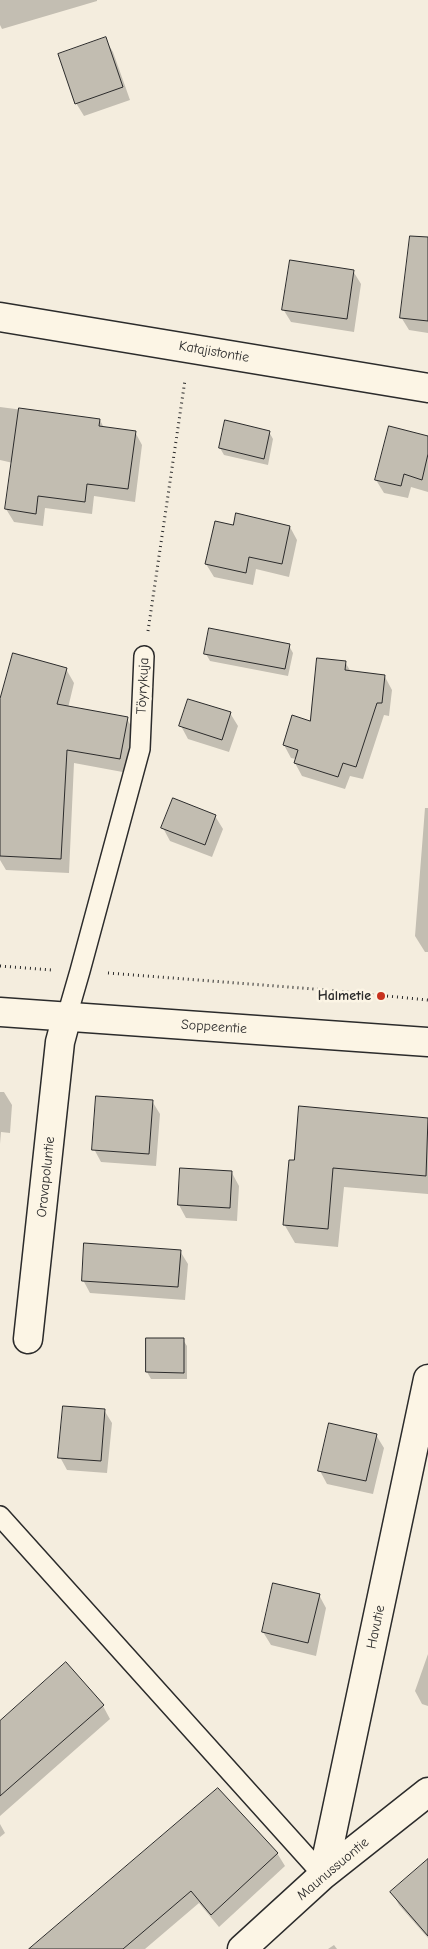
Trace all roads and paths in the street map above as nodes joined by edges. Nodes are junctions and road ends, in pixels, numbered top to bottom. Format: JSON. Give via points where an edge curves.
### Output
{"nodes":[{"id":1,"x":0,"y":316,"type":"edge"},
{"id":2,"x":190,"y":348,"type":"junction"},
{"id":3,"x":428,"y":388,"type":"edge"},
{"id":4,"x":144,"y":656,"type":"joint"},
{"id":5,"x":0,"y":966,"type":"edge"},
{"id":6,"x":80,"y":971,"type":"junction"},
{"id":7,"x":428,"y":1000,"type":"edge"},
{"id":8,"x":0,"y":1012,"type":"edge"},
{"id":9,"x":66,"y":1016,"type":"junction"},
{"id":10,"x":428,"y":1042,"type":"edge"},
{"id":11,"x":28,"y":1339,"type":"dead end"},
{"id":12,"x":428,"y":1379,"type":"edge"},
{"id":13,"x":0,"y":1516,"type":"edge"},
{"id":14,"x":428,"y":1792,"type":"edge"},
{"id":15,"x":323,"y":1875,"type":"junction"},
{"id":16,"x":242,"y":1949,"type":"edge"}],
"edges":[{"from":1,"to":2,"type":"street","name":"Katajistontie"},
{"from":2,"to":3,"type":"street","name":"Katajistontie"},
{"from":2,"to":4,"type":"path","name":"Töyrykuja"},
{"from":4,"to":6,"type":"lane","name":"Töyrykuja","via":[[140,749]]},
{"from":5,"to":6,"type":"path"},
{"from":6,"to":7,"type":"path"},
{"from":6,"to":9,"type":"lane","name":"Töyrykuja"},
{"from":8,"to":9,"type":"street","name":"Soppeentie"},
{"from":9,"to":10,"type":"street","name":"Soppeentie"},
{"from":9,"to":11,"type":"street","name":"Oravapoluntie","via":[[60,1042]]},
{"from":12,"to":15,"type":"street","name":"Havutie"},
{"from":13,"to":15,"type":"lane"},
{"from":14,"to":15,"type":"street","name":"Maunussuontie"},
{"from":15,"to":16,"type":"street","name":"Maunussuontie"}]}
